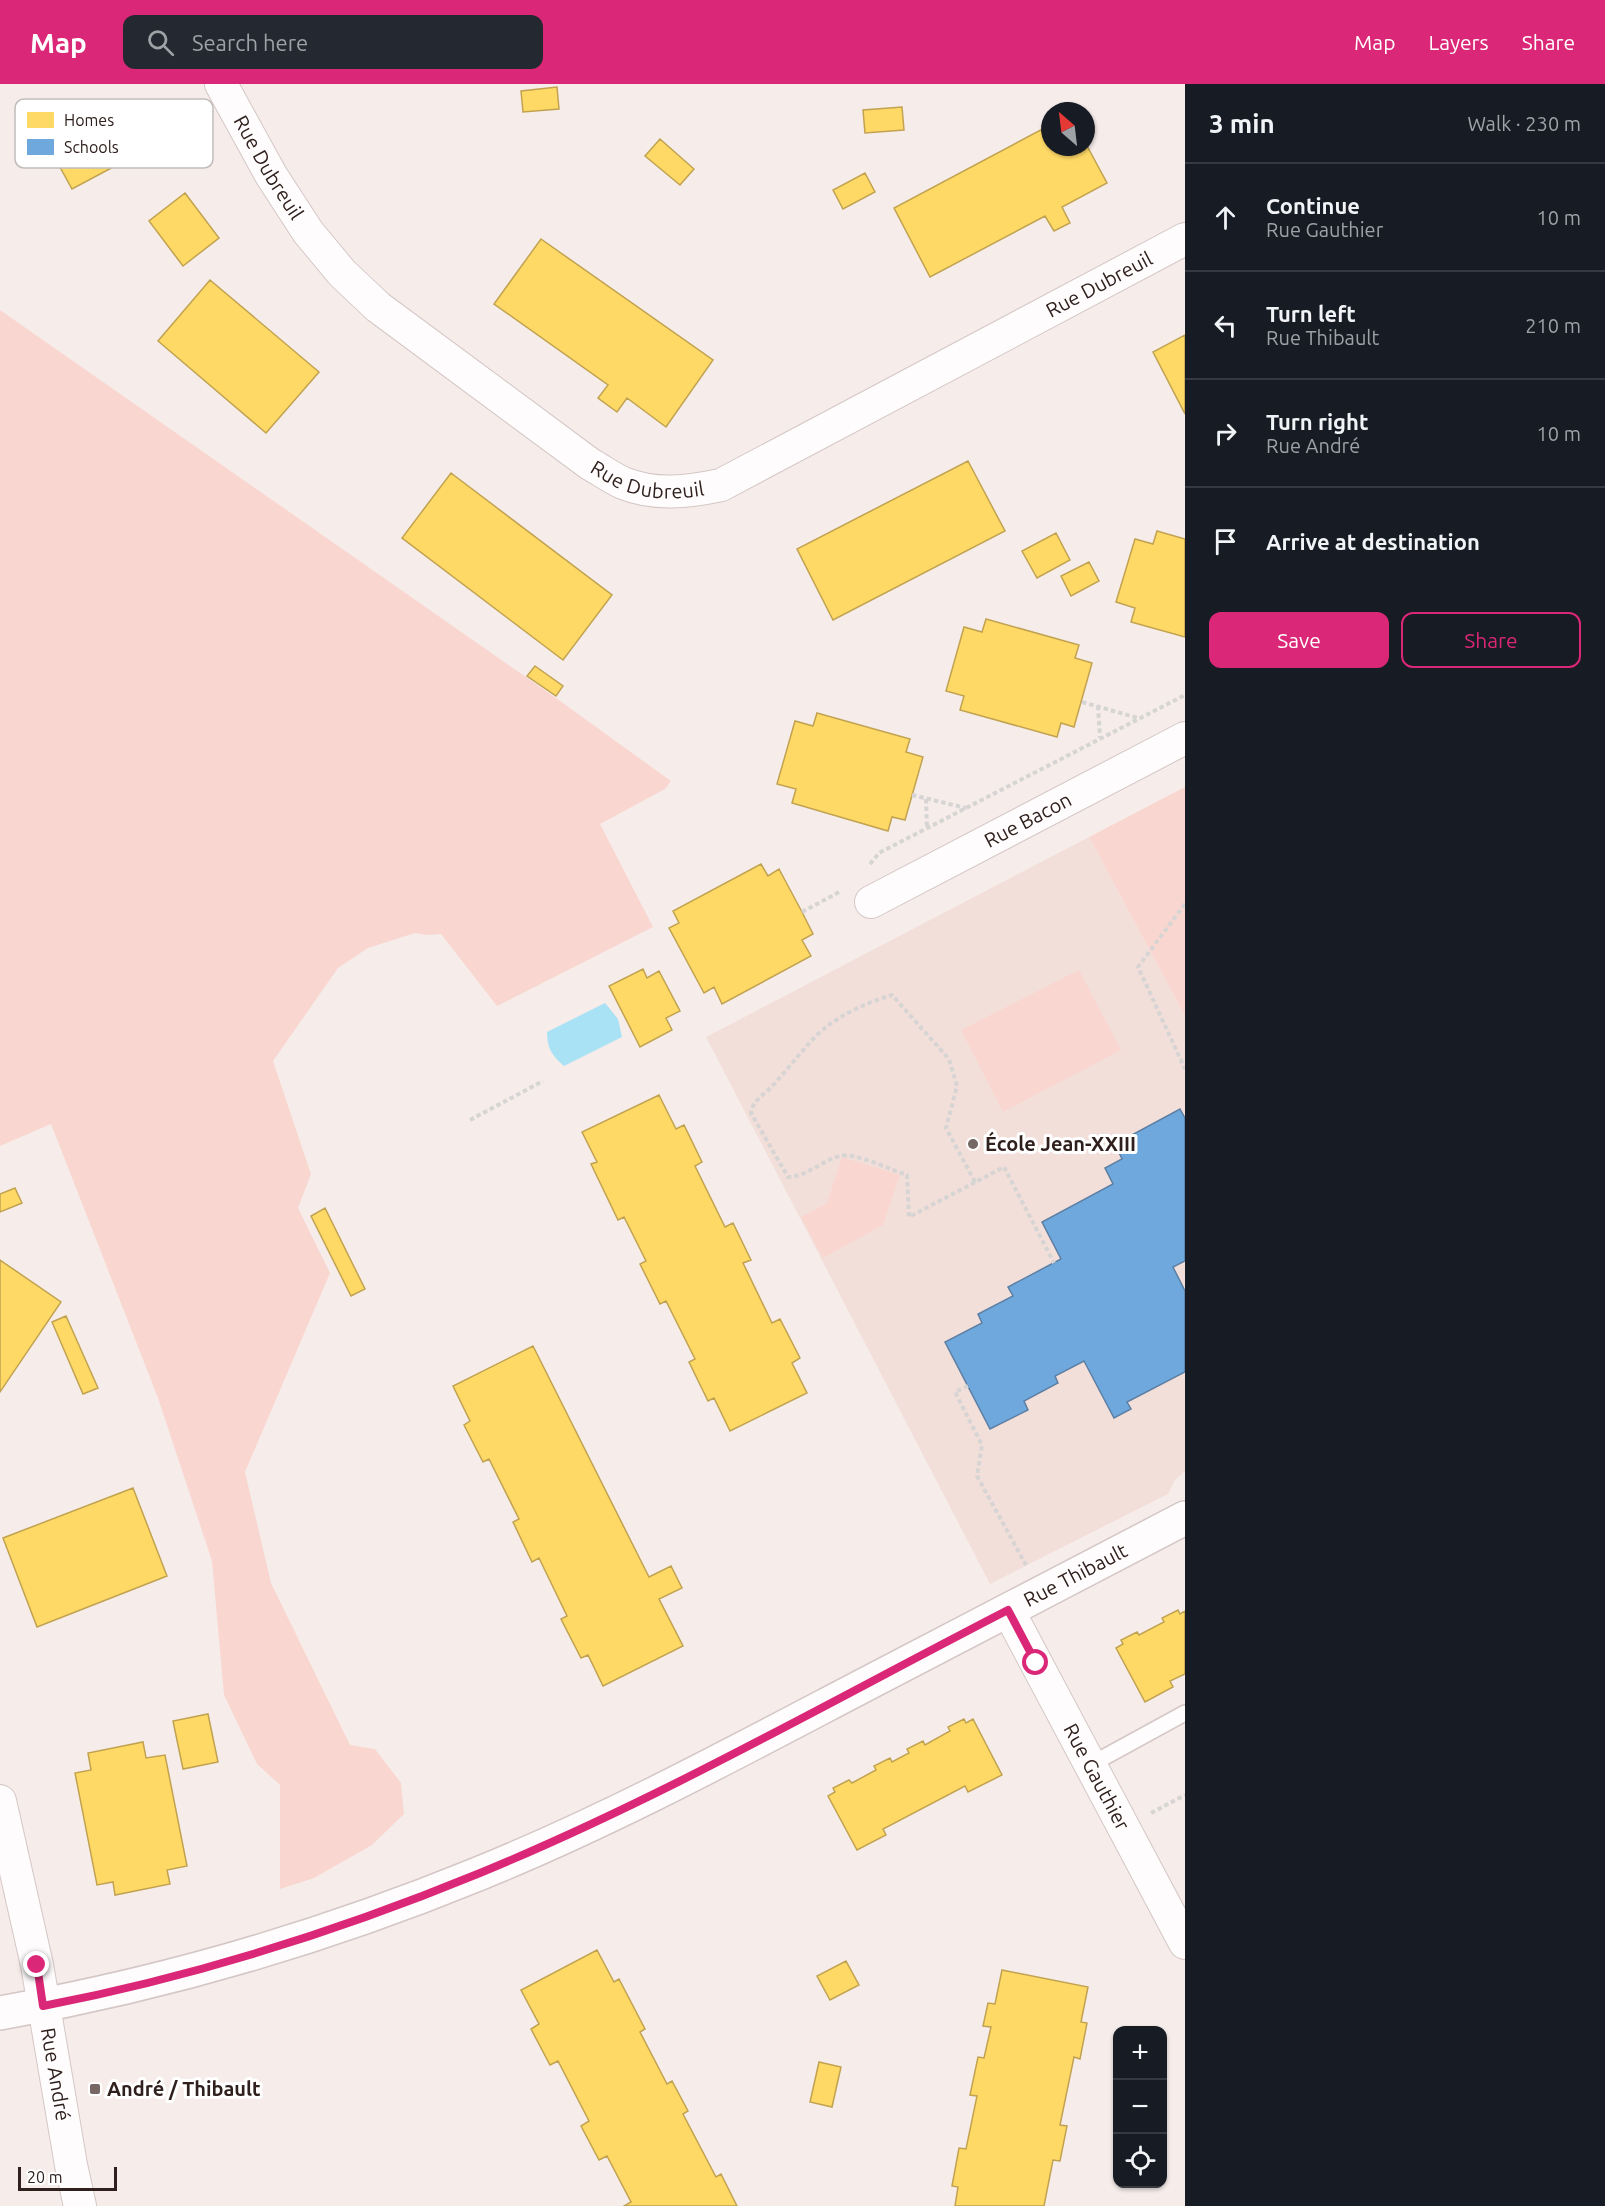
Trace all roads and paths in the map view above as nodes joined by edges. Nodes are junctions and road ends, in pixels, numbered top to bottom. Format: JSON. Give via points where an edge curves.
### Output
{"nodes":[{"id":1,"x":221,"y":84,"type":"edge"},
{"id":2,"x":1185,"y":239,"type":"edge"},
{"id":3,"x":1185,"y":695,"type":"edge"},
{"id":4,"x":1082,"y":702,"type":"dead end"},
{"id":5,"x":1098,"y":706,"type":"junction"},
{"id":6,"x":1140,"y":718,"type":"junction"},
{"id":7,"x":1185,"y":738,"type":"edge"},
{"id":8,"x":1100,"y":739,"type":"junction"},
{"id":9,"x":912,"y":795,"type":"dead end"},
{"id":10,"x":926,"y":799,"type":"junction"},
{"id":11,"x":966,"y":808,"type":"junction"},
{"id":12,"x":927,"y":828,"type":"junction"},
{"id":13,"x":879,"y":853,"type":"dead end"},
{"id":14,"x":871,"y":902,"type":"dead end"},
{"id":15,"x":1185,"y":904,"type":"edge"},
{"id":16,"x":1185,"y":1069,"type":"edge"},
{"id":17,"x":543,"y":1081,"type":"dead end"},
{"id":18,"x":470,"y":1120,"type":"dead end"},
{"id":19,"x":975,"y":1182,"type":"junction"},
{"id":20,"x":1054,"y":1263,"type":"dead end"},
{"id":21,"x":968,"y":1386,"type":"dead end"},
{"id":22,"x":1185,"y":1518,"type":"edge"},
{"id":23,"x":1041,"y":1593,"type":"junction"},
{"id":24,"x":1008,"y":1610,"type":"junction"},
{"id":25,"x":1185,"y":1713,"type":"edge"},
{"id":26,"x":1090,"y":1765,"type":"junction"},
{"id":27,"x":0,"y":1801,"type":"edge"},
{"id":28,"x":1185,"y":1943,"type":"edge"},
{"id":29,"x":43,"y":2006,"type":"junction"},
{"id":30,"x":0,"y":2013,"type":"edge"},
{"id":31,"x":80,"y":2206,"type":"edge"}],
"edges":[{"from":1,"to":2,"type":"street","name":"Rue Dubreuil","via":[[271,175],[308,232],[349,280],[378,307],[590,464],[622,483],[645,490],[685,492],[721,484]]},
{"from":3,"to":6,"type":"path"},
{"from":4,"to":5,"type":"path"},
{"from":5,"to":6,"type":"path"},
{"from":5,"to":8,"type":"path"},
{"from":6,"to":8,"type":"path"},
{"from":7,"to":14,"type":"street","name":"Rue Bacon"},
{"from":8,"to":11,"type":"path"},
{"from":9,"to":10,"type":"path"},
{"from":10,"to":11,"type":"path"},
{"from":10,"to":12,"type":"path"},
{"from":11,"to":12,"type":"path"},
{"from":12,"to":13,"type":"path"},
{"from":15,"to":16,"type":"path","via":[[1138,967]]},
{"from":17,"to":18,"type":"path"},
{"from":19,"to":19,"type":"path","via":[[909,1217],[907,1175],[850,1154],[788,1177],[751,1113],[753,1104],[823,1030],[838,1019],[892,995],[949,1059],[957,1086],[946,1128]]},
{"from":19,"to":20,"type":"path","via":[[1004,1167]]},
{"from":21,"to":23,"type":"path","via":[[955,1392],[982,1445],[977,1476]]},
{"from":22,"to":23,"type":"street","name":"Rue Thibault"},
{"from":23,"to":24,"type":"street","name":"Rue Thibault"},
{"from":24,"to":26,"type":"street","name":"Rue Gauthier"},
{"from":24,"to":29,"type":"street","name":"Rue Thibault","via":[[700,1770],[483,1872],[372,1915],[254,1954]]},
{"from":25,"to":26,"type":"lane"},
{"from":26,"to":28,"type":"street","name":"Rue Gauthier"},
{"from":27,"to":29,"type":"street","name":"Rue André"},
{"from":29,"to":30,"type":"street","name":"Rue Thibault"},
{"from":29,"to":31,"type":"street","name":"Rue André"}]}
